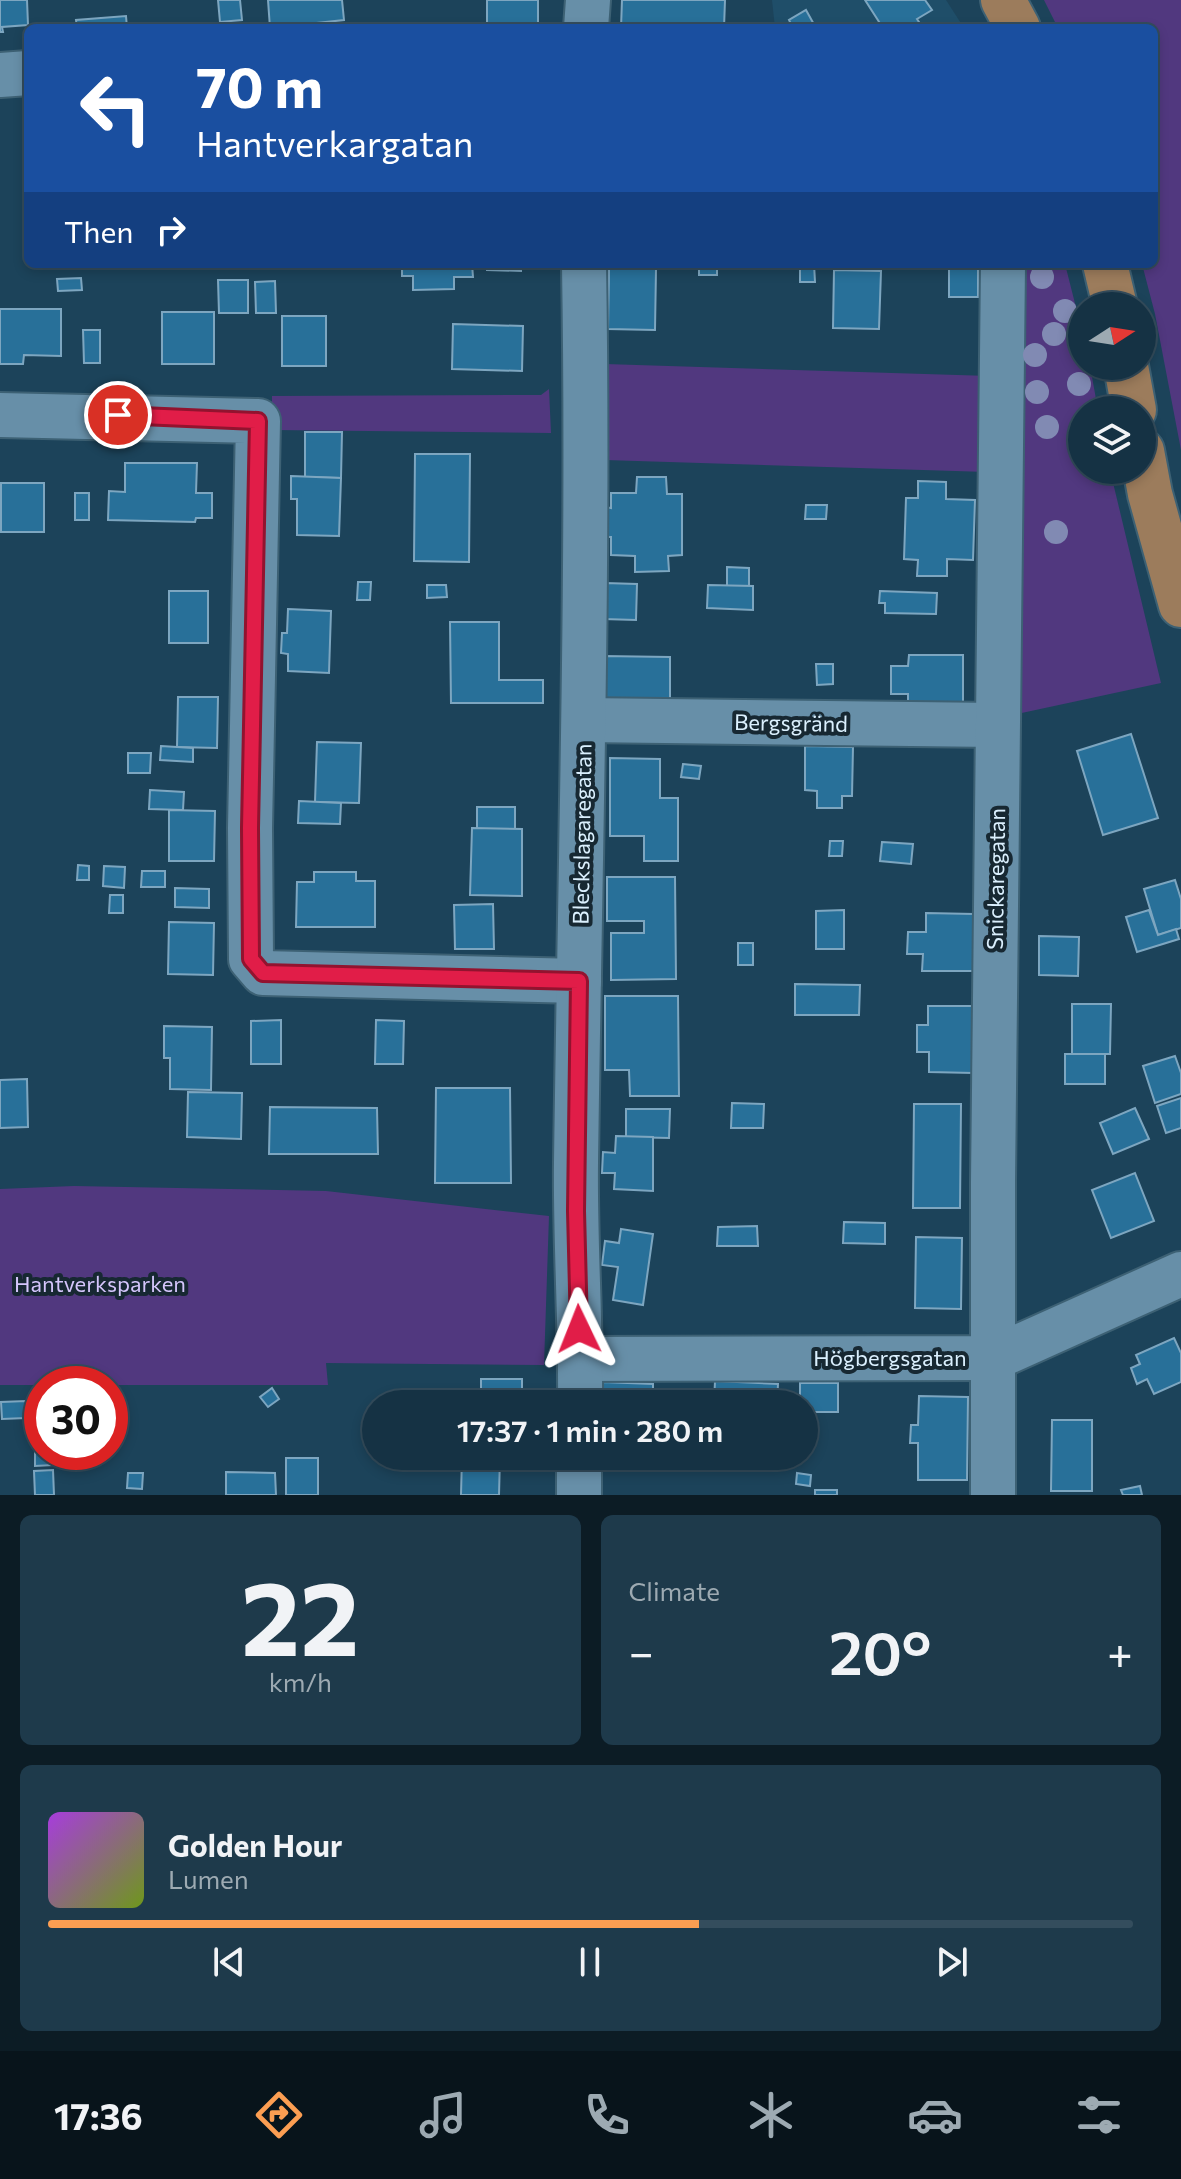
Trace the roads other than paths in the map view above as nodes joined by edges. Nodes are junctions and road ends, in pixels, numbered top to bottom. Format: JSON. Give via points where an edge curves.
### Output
{"nodes":[{"id":1,"x":588,"y":0,"type":"edge"},
{"id":2,"x":1003,"y":0,"type":"edge"},
{"id":3,"x":586,"y":24,"type":"edge"},
{"id":4,"x":1016,"y":24,"type":"edge"},
{"id":5,"x":24,"y":73,"type":"edge"},
{"id":6,"x":0,"y":75,"type":"edge"},
{"id":7,"x":584,"y":268,"type":"edge"},
{"id":8,"x":1003,"y":268,"type":"edge"},
{"id":9,"x":1106,"y":268,"type":"edge"},
{"id":10,"x":1112,"y":292,"type":"edge"},
{"id":11,"x":0,"y":415,"type":"edge"},
{"id":12,"x":1148,"y":484,"type":"edge"},
{"id":13,"x":1181,"y":605,"type":"edge"},
{"id":14,"x":584,"y":720,"type":"junction"},
{"id":15,"x":997,"y":725,"type":"junction"},
{"id":16,"x":579,"y":981,"type":"junction"},
{"id":17,"x":1181,"y":1274,"type":"edge"},
{"id":18,"x":994,"y":1358,"type":"junction"},
{"id":19,"x":580,"y":1359,"type":"junction"},
{"id":20,"x":580,"y":1390,"type":"edge"},
{"id":21,"x":579,"y":1470,"type":"edge"},
{"id":22,"x":579,"y":1495,"type":"edge"},
{"id":23,"x":993,"y":1495,"type":"edge"}],
"edges":[{"from":1,"to":3,"type":"street"},
{"from":2,"to":4,"type":"main road"},
{"from":5,"to":6,"type":"street"},
{"from":7,"to":14,"type":"street","name":"Bleckslagaregatan"},
{"from":8,"to":15,"type":"street","name":"Snickaregatan"},
{"from":9,"to":10,"type":"main road"},
{"from":11,"to":16,"type":"street","via":[[258,421],[251,959],[263,973]]},
{"from":12,"to":13,"type":"main road"},
{"from":14,"to":15,"type":"street","name":"Bergsgränd"},
{"from":14,"to":16,"type":"street","name":"Bleckslagaregatan"},
{"from":15,"to":18,"type":"street","name":"Snickaregatan"},
{"from":16,"to":19,"type":"street","name":"Bleckslagaregatan"},
{"from":17,"to":18,"type":"street","name":"Högbergsgatan"},
{"from":18,"to":19,"type":"street","name":"Högbergsgatan"},
{"from":18,"to":23,"type":"street","name":"Snickaregatan"},
{"from":19,"to":20,"type":"street","name":"Bleckslagaregatan"},
{"from":21,"to":22,"type":"street"}]}
